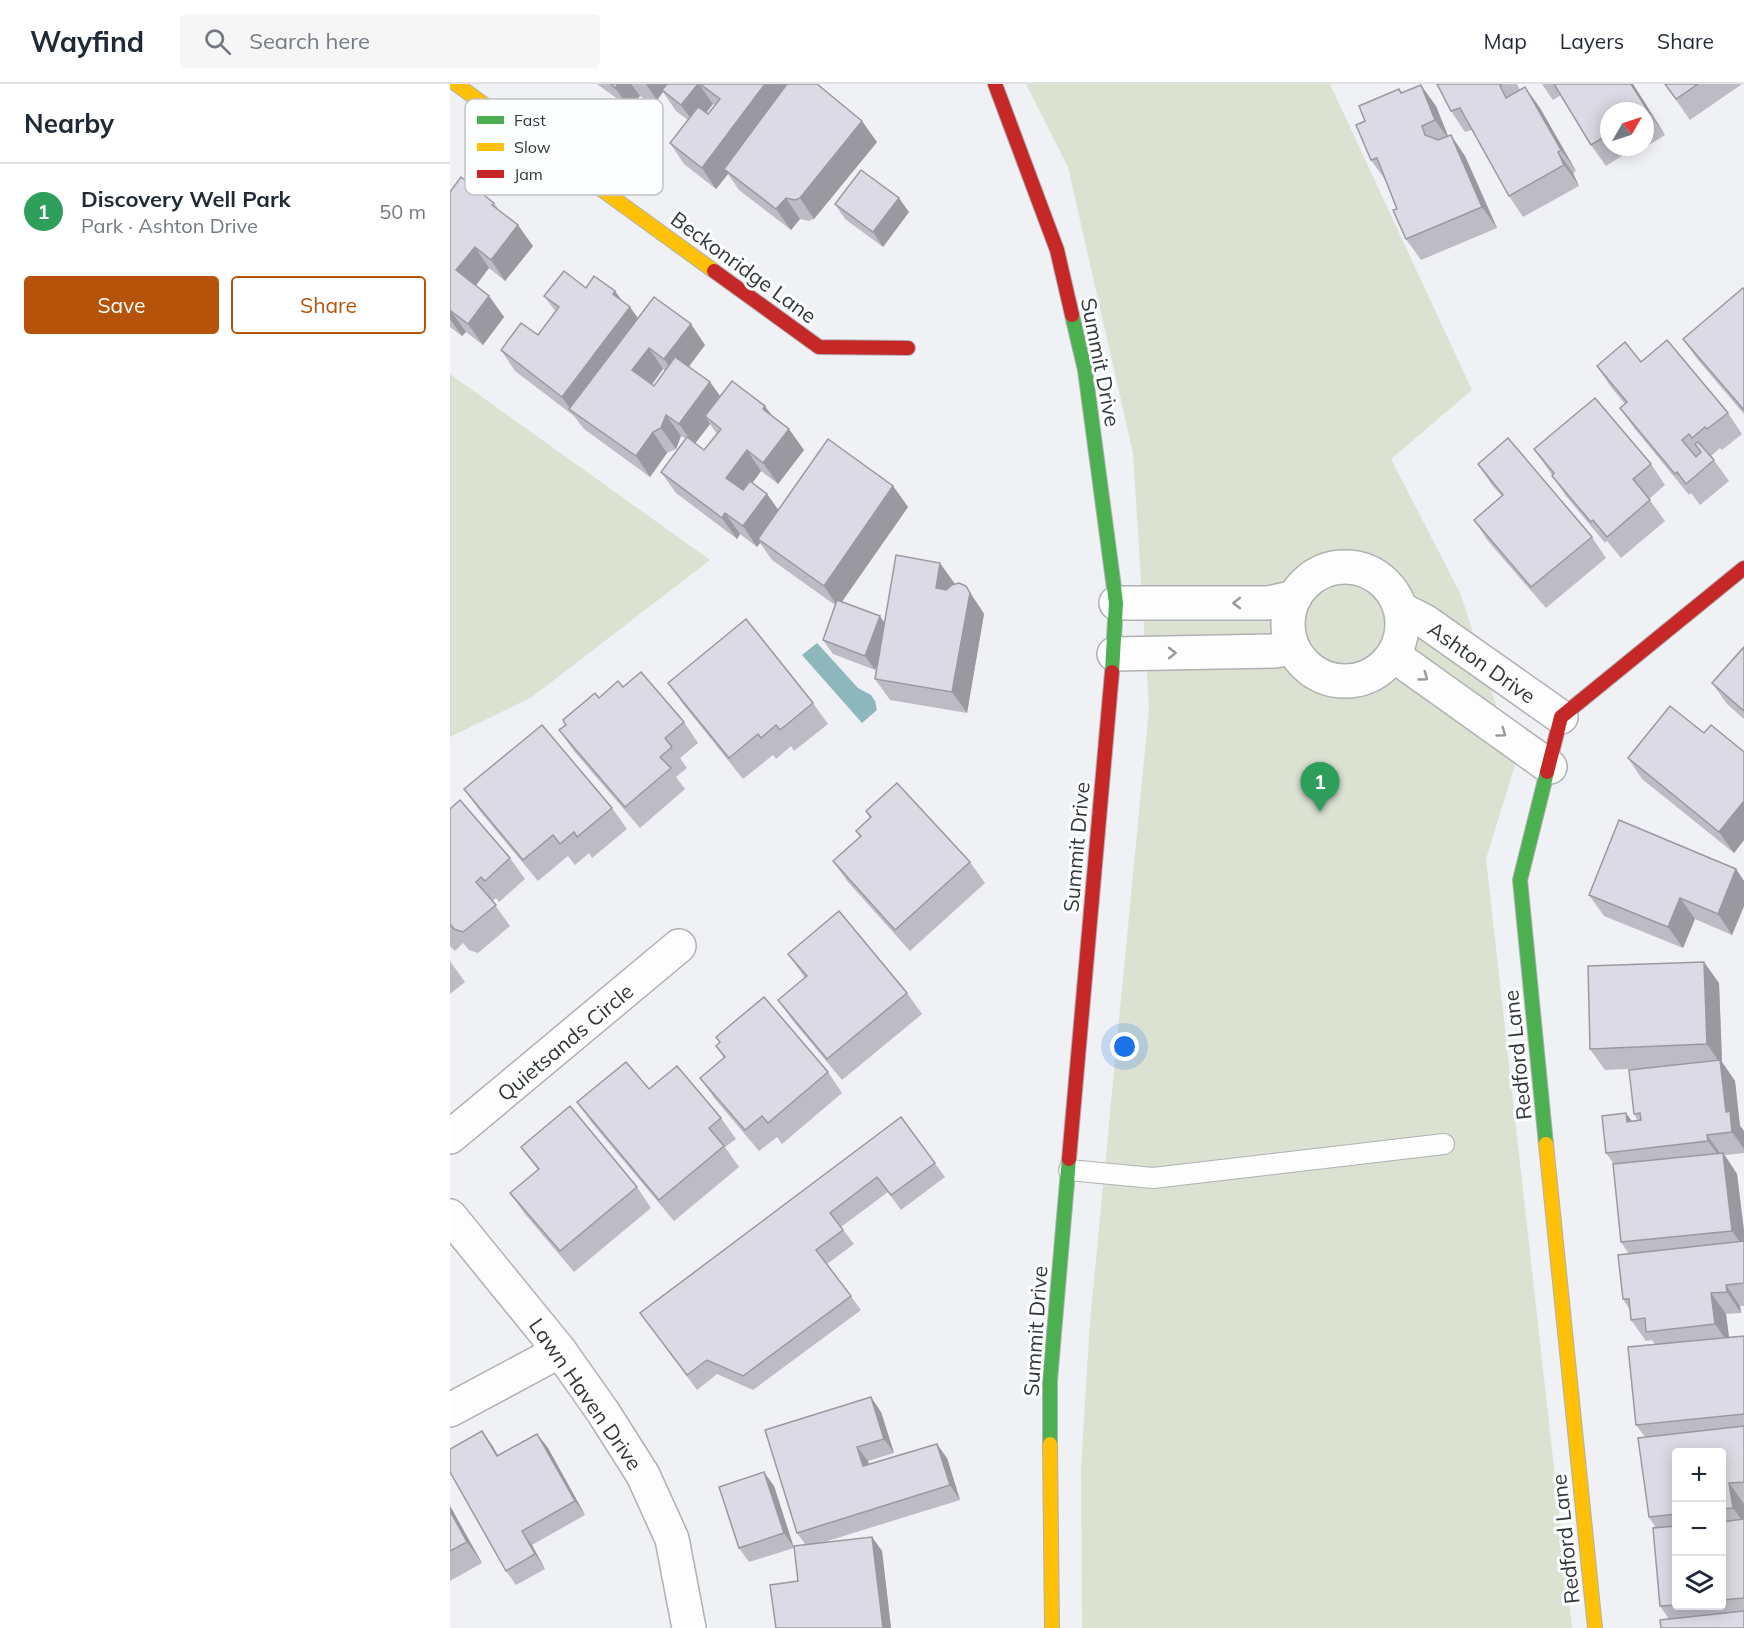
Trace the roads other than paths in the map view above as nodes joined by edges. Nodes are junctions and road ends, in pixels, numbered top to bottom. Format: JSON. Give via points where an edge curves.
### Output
{"nodes":[{"id":1,"x":456,"y":84,"type":"edge"},
{"id":2,"x":995,"y":84,"type":"edge"},
{"id":3,"x":477,"y":99,"type":"edge"},
{"id":4,"x":609,"y":195,"type":"edge"},
{"id":5,"x":908,"y":348,"type":"dead end"},
{"id":6,"x":1744,"y":568,"type":"edge"},
{"id":7,"x":1294,"y":597,"type":"junction"},
{"id":8,"x":1116,"y":603,"type":"junction"},
{"id":9,"x":1401,"y":609,"type":"junction"},
{"id":10,"x":1293,"y":648,"type":"junction"},
{"id":11,"x":1114,"y":654,"type":"junction"},
{"id":12,"x":1392,"y":658,"type":"junction"},
{"id":13,"x":1561,"y":717,"type":"junction"},
{"id":14,"x":1550,"y":767,"type":"junction"},
{"id":15,"x":679,"y":946,"type":"dead end"},
{"id":16,"x":450,"y":1137,"type":"edge"},
{"id":17,"x":1444,"y":1144,"type":"dead end"},
{"id":18,"x":1069,"y":1170,"type":"junction"},
{"id":19,"x":450,"y":1216,"type":"edge"},
{"id":20,"x":560,"y":1351,"type":"junction"},
{"id":21,"x":450,"y":1410,"type":"edge"},
{"id":22,"x":689,"y":1628,"type":"edge"},
{"id":23,"x":1053,"y":1628,"type":"edge"},
{"id":24,"x":1595,"y":1628,"type":"edge"}],
"edges":[{"from":1,"to":3,"type":"street","name":"Beckonridge Lane"},
{"from":2,"to":8,"type":"street","name":"Summit Drive","via":[[1057,250],[1083,359]]},
{"from":4,"to":5,"type":"street","name":"Beckonridge Lane","via":[[819,347]]},
{"from":6,"to":13,"type":"street"},
{"from":7,"to":8,"type":"street","one_way":true,"via":[[1268,603]]},
{"from":7,"to":9,"type":"street","name":"Ashton Drive","via":[[1309,579],[1329,568],[1352,567],[1374,574],[1391,589]]},
{"from":7,"to":10,"type":"street","via":[[1289,613]]},
{"from":8,"to":11,"type":"street","name":"Summit Drive"},
{"from":9,"to":12,"type":"street","name":"Ashton Drive","via":[[1400,643]]},
{"from":9,"to":13,"type":"street","name":"Ashton Drive","via":[[1426,622]]},
{"from":11,"to":10,"type":"street","one_way":true},
{"from":10,"to":12,"type":"street","via":[[1305,665],[1322,676],[1341,681],[1360,680],[1378,672]]},
{"from":11,"to":18,"type":"street","name":"Summit Drive"},
{"from":12,"to":14,"type":"street","one_way":true},
{"from":13,"to":14,"type":"street","name":"Redford Lane"},
{"from":14,"to":24,"type":"street","name":"Redford Lane","via":[[1520,880]]},
{"from":15,"to":16,"type":"street","name":"Quietsands Circle"},
{"from":17,"to":18,"type":"lane","via":[[1153,1178]]},
{"from":18,"to":23,"type":"street","name":"Summit Drive","via":[[1050,1380]]},
{"from":19,"to":20,"type":"street","name":"Lawn Haven Drive"},
{"from":20,"to":21,"type":"street"},
{"from":20,"to":22,"type":"street","name":"Lawn Haven Drive","via":[[643,1475],[672,1539]]}]}
